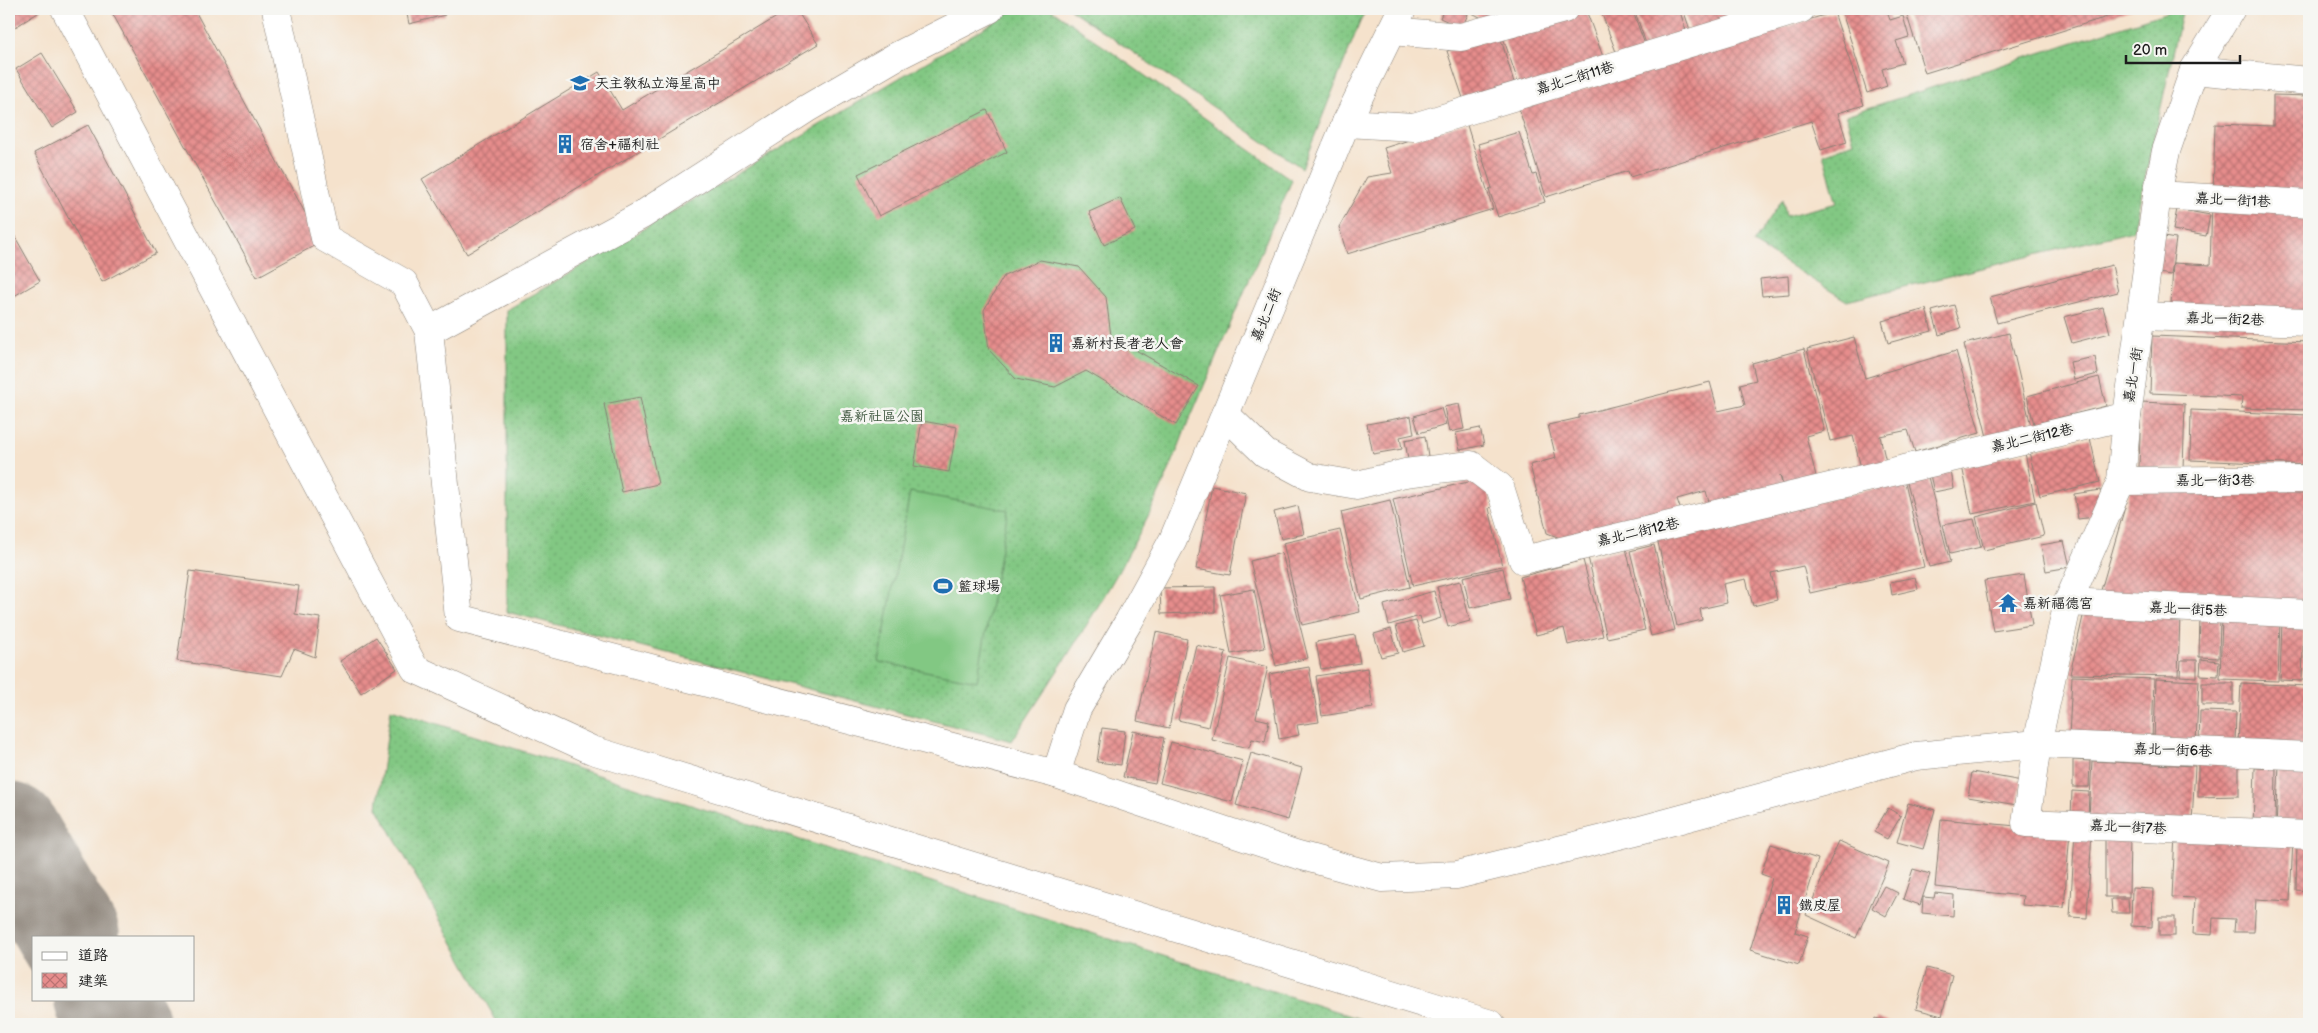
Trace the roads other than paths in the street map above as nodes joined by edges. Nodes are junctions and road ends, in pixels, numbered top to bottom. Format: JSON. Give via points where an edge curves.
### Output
{"nodes":[{"id":1,"x":65,"y":9,"type":"edge"},
{"id":2,"x":276,"y":9,"type":"edge"},
{"id":3,"x":990,"y":9,"type":"edge"},
{"id":4,"x":1564,"y":9,"type":"edge"},
{"id":5,"x":1801,"y":9,"type":"edge"},
{"id":6,"x":2231,"y":9,"type":"edge"},
{"id":7,"x":1396,"y":20,"type":"edge"},
{"id":8,"x":2194,"y":70,"type":"junction"},
{"id":9,"x":2309,"y":82,"type":"edge"},
{"id":10,"x":1346,"y":123,"type":"junction"},
{"id":11,"x":2157,"y":195,"type":"junction"},
{"id":12,"x":2309,"y":204,"type":"edge"},
{"id":13,"x":2142,"y":316,"type":"junction"},
{"id":14,"x":2309,"y":322,"type":"edge"},
{"id":15,"x":429,"y":331,"type":"junction"},
{"id":16,"x":1225,"y":414,"type":"junction"},
{"id":17,"x":2127,"y":416,"type":"junction"},
{"id":18,"x":2309,"y":479,"type":"edge"},
{"id":19,"x":2121,"y":481,"type":"junction"},
{"id":20,"x":2068,"y":602,"type":"junction"},
{"id":21,"x":2309,"y":614,"type":"edge"},
{"id":22,"x":2037,"y":744,"type":"junction"},
{"id":23,"x":2309,"y":756,"type":"edge"},
{"id":24,"x":1056,"y":774,"type":"junction"},
{"id":25,"x":2309,"y":835,"type":"edge"},
{"id":26,"x":1491,"y":1024,"type":"edge"}],
"edges":[{"from":1,"to":26,"type":"street","via":[[415,669],[592,750]]},
{"from":2,"to":15,"type":"street","via":[[324,238],[404,283]]},
{"from":3,"to":15,"type":"street","via":[[895,57],[642,215]]},
{"from":4,"to":7,"type":"street","via":[[1461,37]]},
{"from":5,"to":10,"type":"street","name":"嘉北二街11巷","via":[[1414,127]]},
{"from":6,"to":8,"type":"street","name":"嘉北一街"},
{"from":7,"to":10,"type":"street","name":"嘉北二街"},
{"from":8,"to":9,"type":"street"},
{"from":8,"to":11,"type":"street","name":"嘉北一街","via":[[2166,151]]},
{"from":10,"to":16,"type":"street","name":"嘉北二街"},
{"from":11,"to":12,"type":"street","name":"嘉北一街1巷"},
{"from":11,"to":13,"type":"street","name":"嘉北一街"},
{"from":13,"to":14,"type":"street","name":"嘉北一街2巷"},
{"from":13,"to":17,"type":"street","name":"嘉北一街"},
{"from":15,"to":24,"type":"street","name":"嘉北一街6巷","via":[[459,618]]},
{"from":16,"to":17,"type":"street","name":"嘉北二街12巷","via":[[1265,453],[1310,477],[1357,485],[1471,464],[1500,487],[1523,560]]},
{"from":16,"to":24,"type":"street","name":"嘉北二街","via":[[1173,540],[1077,709]]},
{"from":17,"to":19,"type":"street","name":"嘉北一街"},
{"from":18,"to":19,"type":"street","name":"嘉北一街3巷"},
{"from":19,"to":20,"type":"street","name":"嘉北一街"},
{"from":20,"to":21,"type":"street","name":"嘉北一街5巷"},
{"from":20,"to":22,"type":"street","name":"嘉北一街"},
{"from":22,"to":23,"type":"street","name":"嘉北一街6巷"},
{"from":22,"to":24,"type":"street","name":"嘉北一街6巷","via":[[1916,756],[1457,875],[1382,878],[1295,854]]},
{"from":22,"to":25,"type":"street","name":"嘉北一街7巷","via":[[2026,823]]}]}
